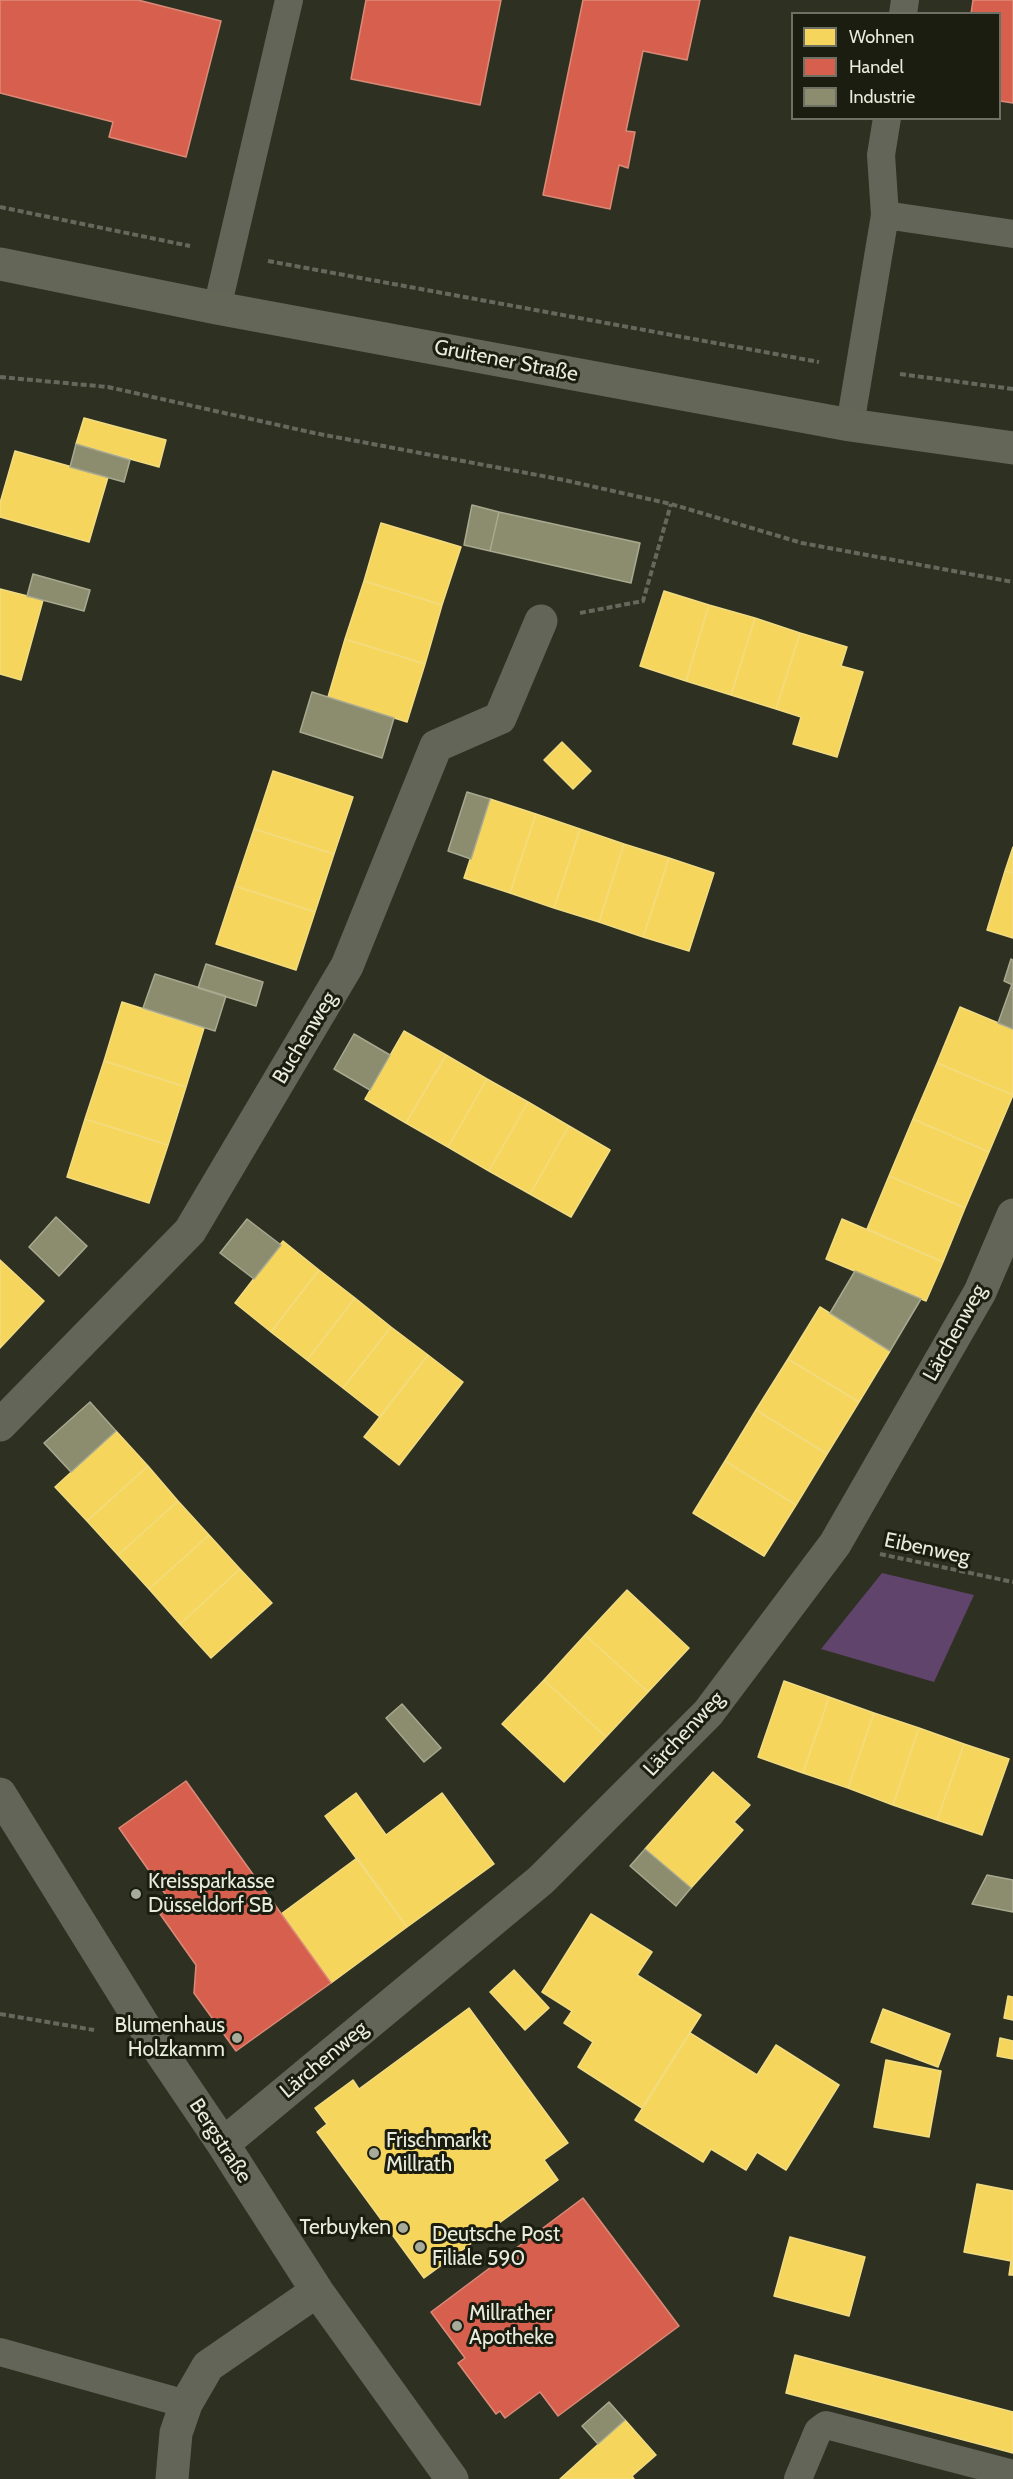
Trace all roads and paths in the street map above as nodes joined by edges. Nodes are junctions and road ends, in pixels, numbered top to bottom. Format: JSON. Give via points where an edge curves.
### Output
{"nodes":[{"id":1,"x":289,"y":0,"type":"edge"},
{"id":2,"x":887,"y":120,"type":"edge"},
{"id":3,"x":0,"y":207,"type":"edge"},
{"id":4,"x":885,"y":215,"type":"junction"},
{"id":5,"x":1013,"y":234,"type":"edge"},
{"id":6,"x":228,"y":254,"type":"junction"},
{"id":7,"x":0,"y":264,"type":"edge"},
{"id":8,"x":217,"y":308,"type":"junction"},
{"id":9,"x":860,"y":369,"type":"junction"},
{"id":10,"x":0,"y":377,"type":"edge"},
{"id":11,"x":1013,"y":388,"type":"edge"},
{"id":12,"x":850,"y":425,"type":"junction"},
{"id":13,"x":1013,"y":447,"type":"edge"},
{"id":14,"x":670,"y":504,"type":"junction"},
{"id":15,"x":1013,"y":582,"type":"edge"},
{"id":16,"x":542,"y":621,"type":"joint"},
{"id":17,"x":1013,"y":1215,"type":"edge"},
{"id":18,"x":0,"y":1425,"type":"edge"},
{"id":19,"x":835,"y":1544,"type":"junction"},
{"id":20,"x":1013,"y":1582,"type":"edge"},
{"id":21,"x":0,"y":1794,"type":"edge"},
{"id":22,"x":0,"y":2014,"type":"edge"},
{"id":23,"x":152,"y":2039,"type":"junction"},
{"id":24,"x":223,"y":2144,"type":"junction"},
{"id":25,"x":317,"y":2291,"type":"junction"},
{"id":26,"x":0,"y":2352,"type":"edge"},
{"id":27,"x":186,"y":2404,"type":"junction"},
{"id":28,"x":1013,"y":2474,"type":"edge"},
{"id":29,"x":172,"y":2479,"type":"edge"},
{"id":30,"x":452,"y":2479,"type":"edge"},
{"id":31,"x":798,"y":2479,"type":"edge"}],
"edges":[{"from":1,"to":6,"type":"lane"},
{"from":2,"to":4,"type":"lane","via":[[881,155]]},
{"from":3,"to":6,"type":"path"},
{"from":4,"to":5,"type":"lane"},
{"from":4,"to":9,"type":"lane"},
{"from":6,"to":8,"type":"lane"},
{"from":6,"to":9,"type":"path"},
{"from":7,"to":8,"type":"main road","name":"Gruitener Straße"},
{"from":8,"to":12,"type":"main road","name":"Gruitener Straße"},
{"from":9,"to":11,"type":"path"},
{"from":9,"to":12,"type":"lane"},
{"from":10,"to":14,"type":"path","via":[[108,387],[314,433]]},
{"from":12,"to":13,"type":"main road","name":"Gruitener Straße"},
{"from":14,"to":15,"type":"path","via":[[802,543]]},
{"from":14,"to":16,"type":"path","via":[[643,601]]},
{"from":16,"to":18,"type":"street","name":"Buchenweg","via":[[500,718],[436,746],[347,966],[190,1231]]},
{"from":17,"to":19,"type":"street","name":"Lärchenweg","via":[[980,1292]]},
{"from":19,"to":20,"type":"path","name":"Eibenweg"},
{"from":19,"to":24,"type":"street","name":"Lärchenweg","via":[[708,1713],[541,1880]]},
{"from":21,"to":23,"type":"street","name":"Bergstraße"},
{"from":22,"to":23,"type":"path"},
{"from":23,"to":24,"type":"street","name":"Bergstraße"},
{"from":24,"to":25,"type":"street","name":"Bergstraße"},
{"from":25,"to":27,"type":"street","via":[[208,2366]]},
{"from":25,"to":30,"type":"street","name":"Bergstraße"},
{"from":26,"to":27,"type":"lane"},
{"from":27,"to":29,"type":"street","via":[[177,2433]]},
{"from":28,"to":31,"type":"lane","via":[[826,2425],[818,2431]]}]}
